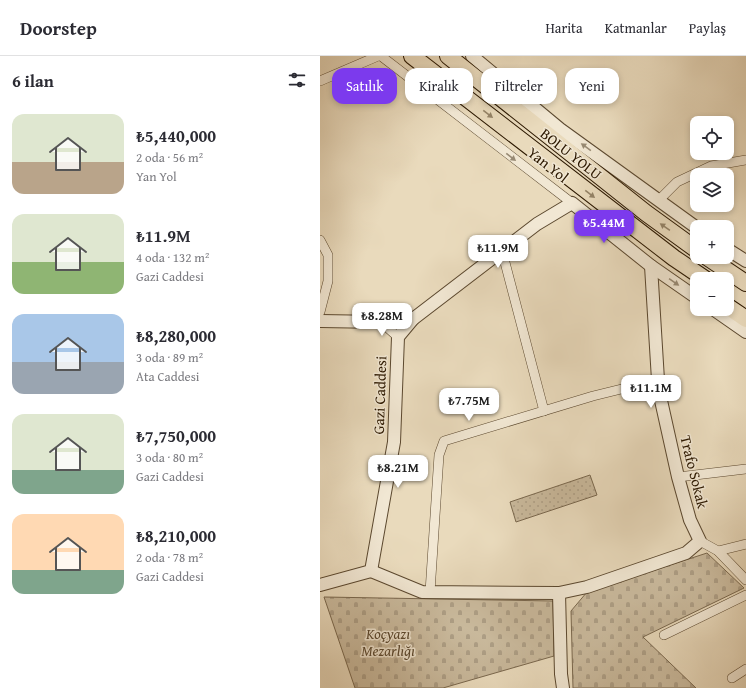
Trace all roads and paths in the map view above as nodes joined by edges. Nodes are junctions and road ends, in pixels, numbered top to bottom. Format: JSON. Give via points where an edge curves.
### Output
{"nodes":[{"id":1,"x":380,"y":56,"type":"edge"},
{"id":2,"x":412,"y":56,"type":"edge"},
{"id":3,"x":448,"y":56,"type":"edge"},
{"id":4,"x":472,"y":56,"type":"edge"},
{"id":5,"x":320,"y":80,"type":"edge"},
{"id":6,"x":746,"y":160,"type":"edge"},
{"id":7,"x":659,"y":200,"type":"junction"},
{"id":8,"x":572,"y":203,"type":"junction"},
{"id":9,"x":690,"y":223,"type":"edge"},
{"id":10,"x":320,"y":240,"type":"edge"},
{"id":11,"x":690,"y":245,"type":"edge"},
{"id":12,"x":502,"y":251,"type":"junction"},
{"id":13,"x":734,"y":253,"type":"edge"},
{"id":14,"x":674,"y":258,"type":"junction"},
{"id":15,"x":746,"y":261,"type":"edge"},
{"id":16,"x":717,"y":264,"type":"edge"},
{"id":17,"x":651,"y":266,"type":"junction"},
{"id":18,"x":695,"y":272,"type":"edge"},
{"id":19,"x":690,"y":274,"type":"edge"},
{"id":20,"x":746,"y":282,"type":"edge"},
{"id":21,"x":690,"y":293,"type":"edge"},
{"id":22,"x":734,"y":299,"type":"edge"},
{"id":23,"x":746,"y":307,"type":"edge"},
{"id":24,"x":734,"y":311,"type":"edge"},
{"id":25,"x":320,"y":312,"type":"edge"},
{"id":26,"x":722,"y":316,"type":"edge"},
{"id":27,"x":413,"y":319,"type":"junction"},
{"id":28,"x":746,"y":319,"type":"edge"},
{"id":29,"x":320,"y":321,"type":"edge"},
{"id":30,"x":381,"y":322,"type":"junction"},
{"id":31,"x":746,"y":332,"type":"edge"},
{"id":32,"x":398,"y":337,"type":"junction"},
{"id":33,"x":658,"y":380,"type":"junction"},
{"id":34,"x":544,"y":411,"type":"junction"},
{"id":35,"x":746,"y":468,"type":"edge"},
{"id":36,"x":678,"y":477,"type":"junction"},
{"id":37,"x":700,"y":541,"type":"junction"},
{"id":38,"x":746,"y":544,"type":"edge"},
{"id":39,"x":718,"y":551,"type":"junction"},
{"id":40,"x":371,"y":571,"type":"junction"},
{"id":41,"x":746,"y":580,"type":"edge"},
{"id":42,"x":320,"y":585,"type":"edge"},
{"id":43,"x":430,"y":592,"type":"junction"},
{"id":44,"x":559,"y":593,"type":"junction"},
{"id":45,"x":746,"y":595,"type":"edge"},
{"id":46,"x":664,"y":635,"type":"dead end"},
{"id":47,"x":746,"y":669,"type":"edge"},
{"id":48,"x":732,"y":678,"type":"dead end"},
{"id":49,"x":563,"y":688,"type":"edge"}],
"edges":[{"from":1,"to":5,"type":"street"},
{"from":1,"to":8,"type":"street","name":"Yan Yol","one_way":true},
{"from":2,"to":14,"type":"highway","one_way":true},
{"from":11,"to":3,"type":"highway","name":"BOLU YOLU","one_way":true},
{"from":7,"to":4,"type":"street","one_way":true,"via":[[560,128]]},
{"from":6,"to":7,"type":"street","via":[[711,166],[677,182]]},
{"from":7,"to":9,"type":"street"},
{"from":8,"to":12,"type":"street","name":"Gazi Caddesi","via":[[537,224]]},
{"from":8,"to":17,"type":"street","name":"Yan Yol"},
{"from":10,"to":25,"type":"street","via":[[328,255],[328,281]]},
{"from":12,"to":27,"type":"street","name":"Gazi Caddesi"},
{"from":12,"to":34,"type":"street"},
{"from":13,"to":15,"type":"street"},
{"from":14,"to":18,"type":"highway"},
{"from":14,"to":19,"type":"highway"},
{"from":16,"to":20,"type":"highway"},
{"from":17,"to":21,"type":"street","name":"Yan Yol","one_way":true},
{"from":17,"to":33,"type":"street","name":"Trafo Sokak"},
{"from":22,"to":23,"type":"highway"},
{"from":24,"to":28,"type":"highway"},
{"from":26,"to":31,"type":"street"},
{"from":27,"to":30,"type":"street"},
{"from":27,"to":32,"type":"street","name":"Gazi Caddesi"},
{"from":29,"to":30,"type":"street"},
{"from":30,"to":32,"type":"street"},
{"from":32,"to":40,"type":"street","name":"Gazi Caddesi","via":[[394,442]]},
{"from":33,"to":34,"type":"street"},
{"from":33,"to":36,"type":"street","name":"Trafo Sokak"},
{"from":34,"to":43,"type":"street","via":[[444,441],[439,455]]},
{"from":35,"to":36,"type":"street"},
{"from":36,"to":37,"type":"street","name":"Trafo Sokak","via":[[690,520]]},
{"from":37,"to":39,"type":"street"},
{"from":37,"to":44,"type":"street","via":[[686,553],[587,587]]},
{"from":38,"to":39,"type":"street"},
{"from":39,"to":41,"type":"street"},
{"from":40,"to":42,"type":"street"},
{"from":40,"to":43,"type":"street","via":[[422,592]]},
{"from":43,"to":44,"type":"street"},
{"from":44,"to":49,"type":"street"},
{"from":45,"to":46,"type":"street"},
{"from":47,"to":48,"type":"street"}]}
